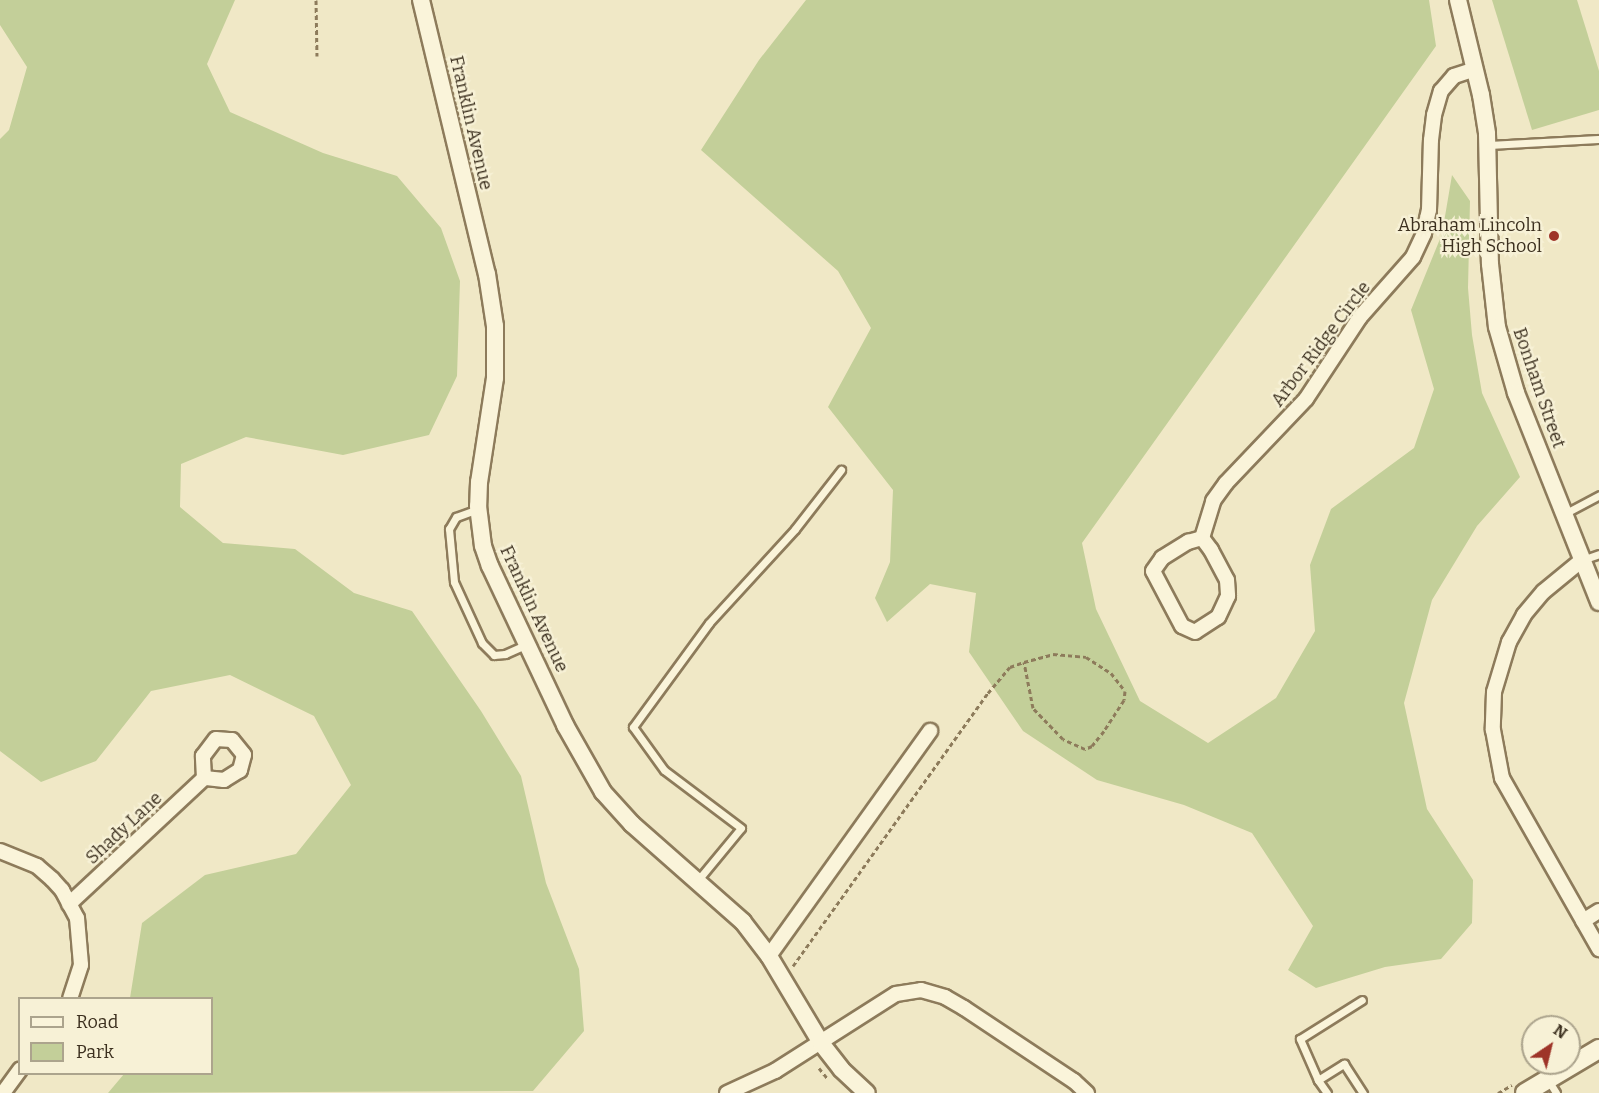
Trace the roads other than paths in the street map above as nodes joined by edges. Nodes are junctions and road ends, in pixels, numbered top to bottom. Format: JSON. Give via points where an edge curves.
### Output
{"nodes":[{"id":1,"x":421,"y":0,"type":"edge"},
{"id":2,"x":1458,"y":0,"type":"edge"},
{"id":3,"x":1476,"y":69,"type":"junction"},
{"id":4,"x":1599,"y":139,"type":"edge"},
{"id":5,"x":1488,"y":145,"type":"junction"},
{"id":6,"x":840,"y":470,"type":"dead end"},
{"id":7,"x":1599,"y":495,"type":"edge"},
{"id":8,"x":478,"y":509,"type":"junction"},
{"id":9,"x":1564,"y":514,"type":"junction"},
{"id":10,"x":1202,"y":538,"type":"junction"},
{"id":11,"x":1599,"y":554,"type":"edge"},
{"id":12,"x":1582,"y":560,"type":"junction"},
{"id":13,"x":1599,"y":602,"type":"edge"},
{"id":14,"x":527,"y":644,"type":"junction"},
{"id":15,"x":930,"y":732,"type":"dead end"},
{"id":16,"x":204,"y":778,"type":"dead end"},
{"id":17,"x":0,"y":851,"type":"edge"},
{"id":18,"x":698,"y":880,"type":"junction"},
{"id":19,"x":69,"y":904,"type":"junction"},
{"id":20,"x":1599,"y":911,"type":"edge"},
{"id":21,"x":1583,"y":921,"type":"junction"},
{"id":22,"x":1599,"y":949,"type":"edge"},
{"id":23,"x":769,"y":956,"type":"junction"},
{"id":24,"x":71,"y":997,"type":"edge"},
{"id":25,"x":1362,"y":1000,"type":"dead end"},
{"id":26,"x":821,"y":1042,"type":"junction"},
{"id":27,"x":1599,"y":1049,"type":"edge"},
{"id":28,"x":18,"y":1073,"type":"edge"},
{"id":29,"x":1318,"y":1080,"type":"junction"},
{"id":30,"x":1552,"y":1086,"type":"edge"},
{"id":31,"x":3,"y":1093,"type":"edge"},
{"id":32,"x":727,"y":1093,"type":"edge"},
{"id":33,"x":867,"y":1093,"type":"edge"},
{"id":34,"x":1087,"y":1093,"type":"edge"},
{"id":35,"x":1327,"y":1093,"type":"edge"},
{"id":36,"x":1363,"y":1093,"type":"edge"},
{"id":37,"x":1525,"y":1093,"type":"edge"}],
"edges":[{"from":1,"to":8,"type":"street","name":"Franklin Avenue","via":[[484,263],[495,326],[495,378]]},
{"from":2,"to":3,"type":"street","name":"Bonham Street"},
{"from":3,"to":5,"type":"street","name":"Bonham Street"},
{"from":3,"to":10,"type":"street","name":"Arbor Ridge Circle","via":[[1454,76],[1441,91],[1431,140],[1429,210],[1413,257],[1360,317],[1306,399],[1226,483],[1213,501]]},
{"from":4,"to":5,"type":"lane"},
{"from":5,"to":9,"type":"street","name":"Bonham Street","via":[[1490,264],[1497,327],[1516,393]]},
{"from":6,"to":18,"type":"lane","via":[[795,529],[709,623],[633,727],[664,770],[741,828]]},
{"from":7,"to":9,"type":"lane"},
{"from":8,"to":14,"type":"street","name":"Franklin Avenue","via":[[490,566]]},
{"from":8,"to":14,"type":"lane","via":[[456,517],[449,529],[454,582],[482,643],[494,655]]},
{"from":9,"to":12,"type":"street","name":"Bonham Street"},
{"from":10,"to":10,"type":"street","via":[[1227,580],[1228,596],[1218,617],[1195,632],[1182,627],[1153,571],[1162,558]]},
{"from":11,"to":12,"type":"lane"},
{"from":12,"to":13,"type":"street","name":"Bonham Street"},
{"from":12,"to":21,"type":"street","via":[[1543,591],[1509,642],[1494,692],[1493,730],[1502,778]]},
{"from":14,"to":18,"type":"street","name":"Franklin Avenue","via":[[603,792],[632,824]]},
{"from":15,"to":23,"type":"street"},
{"from":16,"to":19,"type":"street","name":"Shady Lane"},
{"from":17,"to":19,"type":"street","via":[[37,866],[62,890]]},
{"from":18,"to":23,"type":"street","name":"Franklin Avenue","via":[[743,922]]},
{"from":19,"to":24,"type":"street","via":[[80,933],[81,965]]},
{"from":20,"to":21,"type":"street"},
{"from":21,"to":22,"type":"street"},
{"from":23,"to":26,"type":"street","name":"Franklin Avenue"},
{"from":25,"to":29,"type":"lane","via":[[1300,1039]]},
{"from":26,"to":32,"type":"street","via":[[775,1071]]},
{"from":26,"to":33,"type":"street","name":"Franklin Avenue"},
{"from":26,"to":34,"type":"street","via":[[896,994],[921,990],[964,1008]]},
{"from":27,"to":30,"type":"main road"},
{"from":28,"to":31,"type":"street"},
{"from":29,"to":35,"type":"lane"},
{"from":29,"to":36,"type":"lane","via":[[1344,1064]]},
{"from":30,"to":37,"type":"main road"}]}
